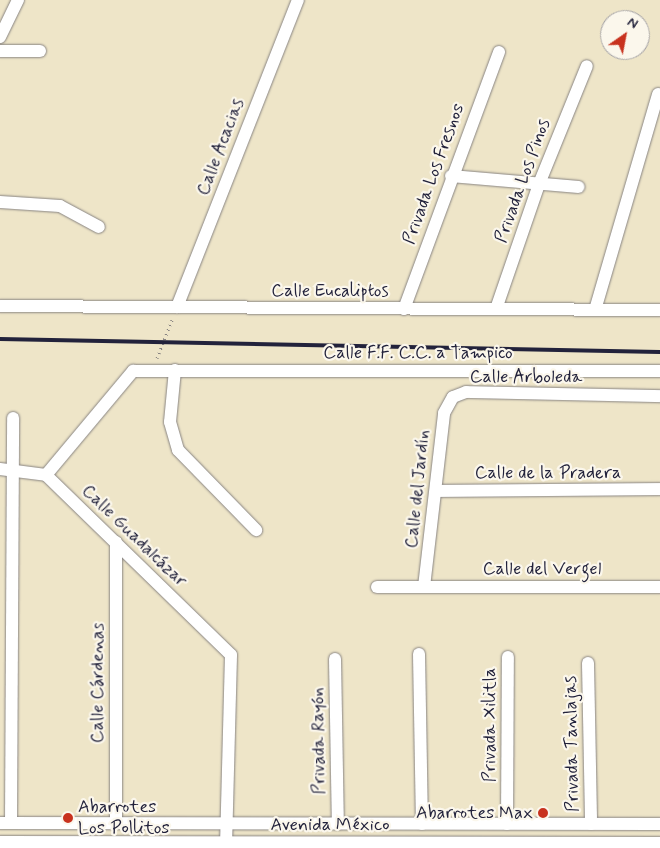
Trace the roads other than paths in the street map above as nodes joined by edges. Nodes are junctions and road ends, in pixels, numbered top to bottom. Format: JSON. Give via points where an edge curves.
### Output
{"nodes":[{"id":1,"x":18,"y":0,"type":"edge"},
{"id":2,"x":298,"y":0,"type":"edge"},
{"id":3,"x":0,"y":37,"type":"edge"},
{"id":4,"x":0,"y":51,"type":"edge"},
{"id":5,"x":40,"y":51,"type":"dead end"},
{"id":6,"x":499,"y":52,"type":"dead end"},
{"id":7,"x":587,"y":66,"type":"dead end"},
{"id":8,"x":658,"y":94,"type":"dead end"},
{"id":9,"x":451,"y":176,"type":"junction"},
{"id":10,"x":538,"y":184,"type":"junction"},
{"id":11,"x":579,"y":187,"type":"dead end"},
{"id":12,"x":0,"y":202,"type":"edge"},
{"id":13,"x":99,"y":227,"type":"dead end"},
{"id":14,"x":0,"y":306,"type":"edge"},
{"id":15,"x":177,"y":307,"type":"junction"},
{"id":16,"x":404,"y":309,"type":"junction"},
{"id":17,"x":496,"y":309,"type":"junction"},
{"id":18,"x":595,"y":310,"type":"junction"},
{"id":19,"x":660,"y":310,"type":"edge"},
{"id":20,"x":175,"y":370,"type":"junction"},
{"id":21,"x":660,"y":371,"type":"edge"},
{"id":22,"x":660,"y":396,"type":"edge"},
{"id":23,"x":452,"y":397,"type":"joint"},
{"id":24,"x":13,"y":418,"type":"dead end"},
{"id":25,"x":6,"y":469,"type":"edge"},
{"id":26,"x":46,"y":475,"type":"junction"},
{"id":27,"x":660,"y":489,"type":"edge"},
{"id":28,"x":437,"y":491,"type":"junction"},
{"id":29,"x":256,"y":530,"type":"dead end"},
{"id":30,"x":116,"y":542,"type":"junction"},
{"id":31,"x":424,"y":586,"type":"junction"},
{"id":32,"x":377,"y":587,"type":"dead end"},
{"id":33,"x":660,"y":587,"type":"edge"},
{"id":34,"x":420,"y":654,"type":"dead end"},
{"id":35,"x":508,"y":657,"type":"dead end"},
{"id":36,"x":335,"y":659,"type":"dead end"},
{"id":37,"x":588,"y":663,"type":"dead end"},
{"id":38,"x":5,"y":823,"type":"edge"},
{"id":39,"x":116,"y":823,"type":"junction"},
{"id":40,"x":227,"y":823,"type":"junction"},
{"id":41,"x":338,"y":824,"type":"junction"},
{"id":42,"x":422,"y":824,"type":"junction"},
{"id":43,"x":507,"y":824,"type":"junction"},
{"id":44,"x":591,"y":824,"type":"junction"},
{"id":45,"x":660,"y":824,"type":"edge"},
{"id":46,"x":0,"y":842,"type":"edge"},
{"id":47,"x":660,"y":843,"type":"edge"},
{"id":48,"x":49,"y":845,"type":"edge"},
{"id":49,"x":226,"y":845,"type":"edge"},
{"id":50,"x":311,"y":845,"type":"edge"}],
"edges":[{"from":1,"to":3,"type":"street"},
{"from":2,"to":15,"type":"street","name":"Calle Acacias"},
{"from":4,"to":5,"type":"street"},
{"from":6,"to":9,"type":"street","name":"Privada Los Fresnos"},
{"from":7,"to":10,"type":"street","name":"Privada Los Pinos"},
{"from":8,"to":18,"type":"street"},
{"from":9,"to":10,"type":"street"},
{"from":9,"to":16,"type":"street","name":"Privada Los Fresnos"},
{"from":10,"to":11,"type":"street"},
{"from":10,"to":17,"type":"street","name":"Privada Los Pinos"},
{"from":12,"to":13,"type":"street","via":[[60,206]]},
{"from":14,"to":15,"type":"street","name":"Calle Eucaliptos"},
{"from":15,"to":16,"type":"street","name":"Calle Eucaliptos"},
{"from":16,"to":17,"type":"street","name":"Calle Eucaliptos"},
{"from":17,"to":18,"type":"street","name":"Calle Eucaliptos"},
{"from":18,"to":19,"type":"street","name":"Calle Eucaliptos"},
{"from":20,"to":21,"type":"street","name":"Calle F.F. C.C. a Tampico"},
{"from":20,"to":26,"type":"street","name":"Calle F.F. C.C. a Tampico","via":[[133,371]]},
{"from":20,"to":29,"type":"street","via":[[170,422],[178,450]]},
{"from":22,"to":23,"type":"street","name":"Calle Arboleda","via":[[466,392]]},
{"from":23,"to":28,"type":"street","name":"Calle del Jardín","via":[[444,412]]},
{"from":24,"to":25,"type":"street"},
{"from":25,"to":26,"type":"street"},
{"from":25,"to":38,"type":"street"},
{"from":26,"to":30,"type":"street","name":"Calle Guadalcázar"},
{"from":27,"to":28,"type":"street","name":"Calle de la Pradera"},
{"from":28,"to":31,"type":"street","name":"Calle del Jardín"},
{"from":30,"to":39,"type":"street","name":"Calle Cárdenas"},
{"from":30,"to":40,"type":"street","name":"Calle Guadalcázar","via":[[231,655]]},
{"from":31,"to":32,"type":"street","name":"Calle del Vergel"},
{"from":31,"to":33,"type":"street","name":"Calle del Vergel"},
{"from":34,"to":42,"type":"street"},
{"from":35,"to":43,"type":"street","name":"Privada Xilitla"},
{"from":36,"to":41,"type":"street","name":"Privada Rayón"},
{"from":37,"to":44,"type":"street","name":"Privada Tanlajas"},
{"from":38,"to":39,"type":"street","name":"Avenida México"},
{"from":39,"to":40,"type":"street","name":"Avenida México"},
{"from":40,"to":41,"type":"street","name":"Avenida México"},
{"from":40,"to":49,"type":"street"},
{"from":41,"to":42,"type":"street","name":"Avenida México"},
{"from":42,"to":43,"type":"street","name":"Avenida México"},
{"from":43,"to":44,"type":"street","name":"Avenida México"},
{"from":44,"to":45,"type":"street","name":"Avenida México"},
{"from":46,"to":48,"type":"street","name":"Avenida México"},
{"from":47,"to":50,"type":"street","name":"Avenida México"},
{"from":48,"to":49,"type":"street","name":"Avenida México"},
{"from":49,"to":50,"type":"street","name":"Avenida México"}]}
